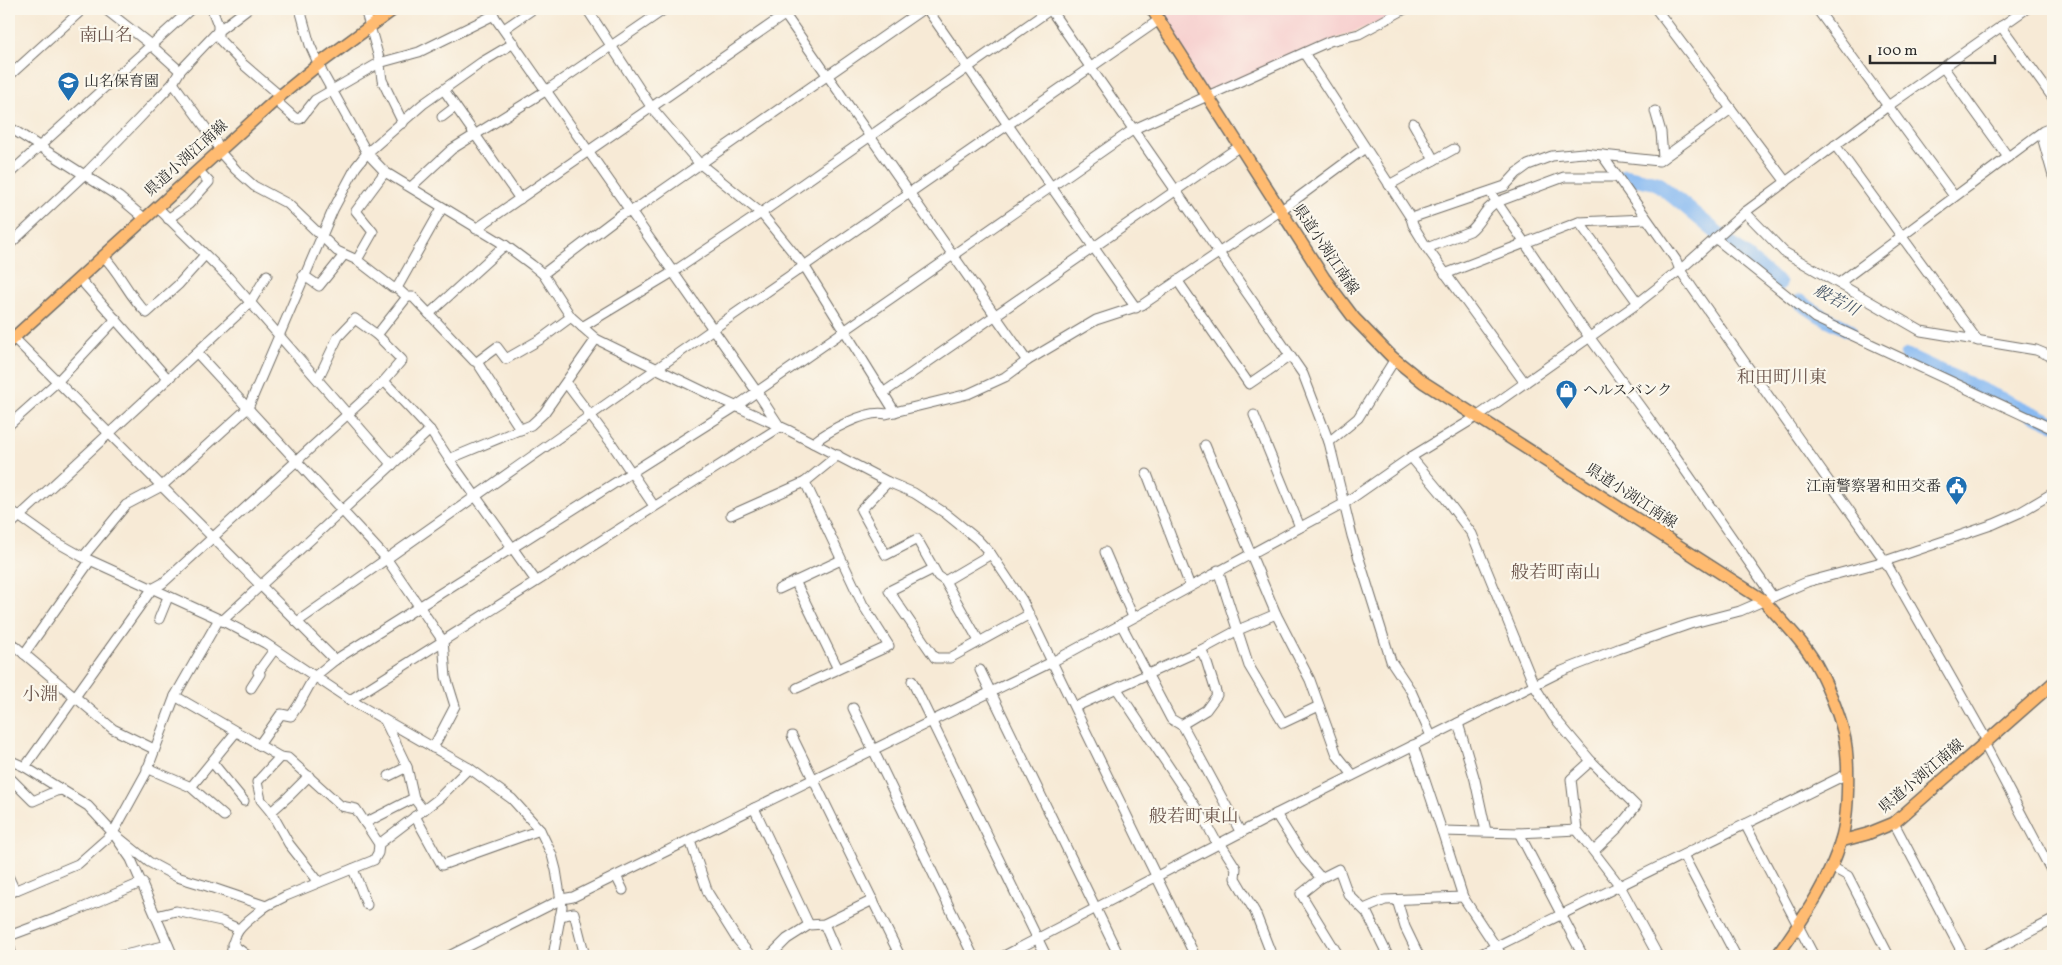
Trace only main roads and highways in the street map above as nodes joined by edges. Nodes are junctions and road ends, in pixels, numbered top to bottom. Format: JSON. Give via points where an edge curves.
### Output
{"nodes":[{"id":1,"x":394,"y":9,"type":"edge"},
{"id":2,"x":1152,"y":9,"type":"edge"},
{"id":3,"x":10,"y":338,"type":"edge"},
{"id":4,"x":2053,"y":683,"type":"edge"},
{"id":5,"x":1841,"y":841,"type":"junction"},
{"id":6,"x":1777,"y":956,"type":"edge"}],
"edges":[{"from":1,"to":3,"type":"main road","name":"県道小渕江南線","via":[[277,98]]},
{"from":2,"to":5,"type":"main road","name":"県道小渕江南線","via":[[1324,278],[1354,318],[1395,360],[1423,382],[1768,598],[1816,664],[1844,731],[1846,818]]},
{"from":4,"to":5,"type":"main road","name":"県道小渕江南線","via":[[1894,824]]},
{"from":5,"to":6,"type":"main road","via":[[1813,903]]}]}
